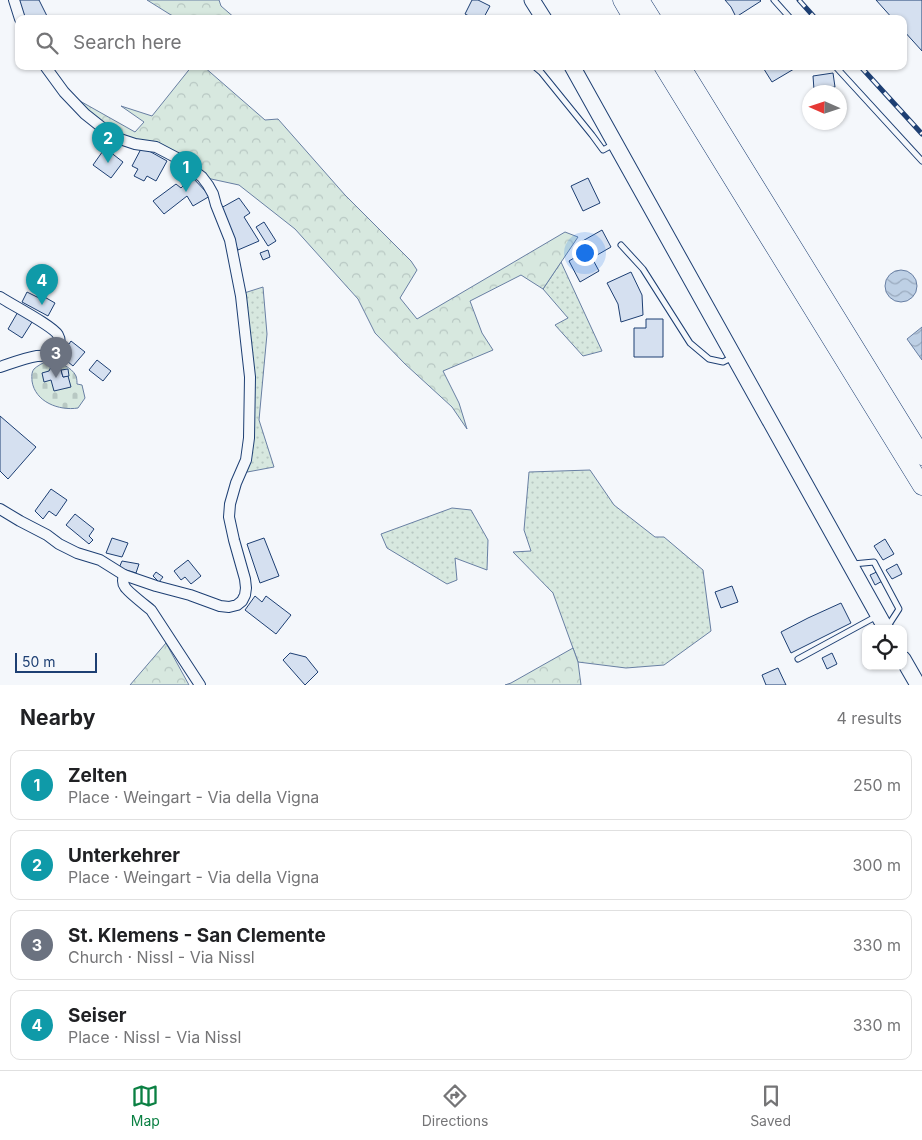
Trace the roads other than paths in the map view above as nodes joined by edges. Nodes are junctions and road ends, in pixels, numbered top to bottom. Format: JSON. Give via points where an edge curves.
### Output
{"nodes":[{"id":1,"x":14,"y":0,"type":"edge"},
{"id":2,"x":532,"y":0,"type":"edge"},
{"id":3,"x":622,"y":0,"type":"edge"},
{"id":4,"x":640,"y":0,"type":"edge"},
{"id":5,"x":774,"y":0,"type":"edge"},
{"id":6,"x":19,"y":15,"type":"edge"},
{"id":7,"x":541,"y":15,"type":"edge"},
{"id":8,"x":631,"y":15,"type":"edge"},
{"id":9,"x":649,"y":15,"type":"edge"},
{"id":10,"x":787,"y":15,"type":"edge"},
{"id":11,"x":49,"y":70,"type":"edge"},
{"id":12,"x":539,"y":70,"type":"edge"},
{"id":13,"x":574,"y":70,"type":"edge"},
{"id":14,"x":665,"y":70,"type":"edge"},
{"id":15,"x":683,"y":70,"type":"edge"},
{"id":16,"x":839,"y":70,"type":"edge"},
{"id":17,"x":615,"y":144,"type":"junction"},
{"id":18,"x":922,"y":161,"type":"edge"},
{"id":19,"x":622,"y":245,"type":"dead end"},
{"id":20,"x":0,"y":297,"type":"edge"},
{"id":21,"x":734,"y":356,"type":"junction"},
{"id":22,"x":0,"y":367,"type":"edge"},
{"id":23,"x":922,"y":456,"type":"edge"},
{"id":24,"x":922,"y":486,"type":"edge"},
{"id":25,"x":0,"y":509,"type":"edge"},
{"id":26,"x":850,"y":565,"type":"junction"},
{"id":27,"x":124,"y":575,"type":"junction"},
{"id":28,"x":883,"y":624,"type":"edge"},
{"id":29,"x":798,"y":659,"type":"dead end"},
{"id":30,"x":907,"y":666,"type":"edge"},
{"id":31,"x":200,"y":685,"type":"edge"},
{"id":32,"x":918,"y":685,"type":"edge"}],
"edges":[{"from":1,"to":6,"type":"street"},
{"from":2,"to":7,"type":"main road"},
{"from":3,"to":8,"type":"highway"},
{"from":4,"to":9,"type":"highway"},
{"from":5,"to":10,"type":"lane"},
{"from":11,"to":27,"type":"street","via":[[84,114],[114,137],[156,147],[202,177],[213,194],[230,240],[241,296],[250,377],[249,438],[229,517],[245,579],[245,595],[242,601],[229,608]]},
{"from":12,"to":17,"type":"lane","via":[[603,150]]},
{"from":13,"to":17,"type":"main road"},
{"from":14,"to":24,"type":"highway"},
{"from":15,"to":23,"type":"highway"},
{"from":16,"to":18,"type":"lane"},
{"from":17,"to":21,"type":"main road"},
{"from":19,"to":21,"type":"lane","via":[[643,269],[690,343],[709,359],[722,362]]},
{"from":20,"to":22,"type":"street","via":[[48,326],[60,340],[55,354]]},
{"from":21,"to":26,"type":"main road"},
{"from":25,"to":27,"type":"street","via":[[59,544],[100,560]]},
{"from":26,"to":28,"type":"main road"},
{"from":26,"to":28,"type":"lane","via":[[874,562],[899,609]]},
{"from":27,"to":31,"type":"street","via":[[126,589],[151,610]]},
{"from":28,"to":29,"type":"lane"},
{"from":30,"to":32,"type":"main road"}]}
